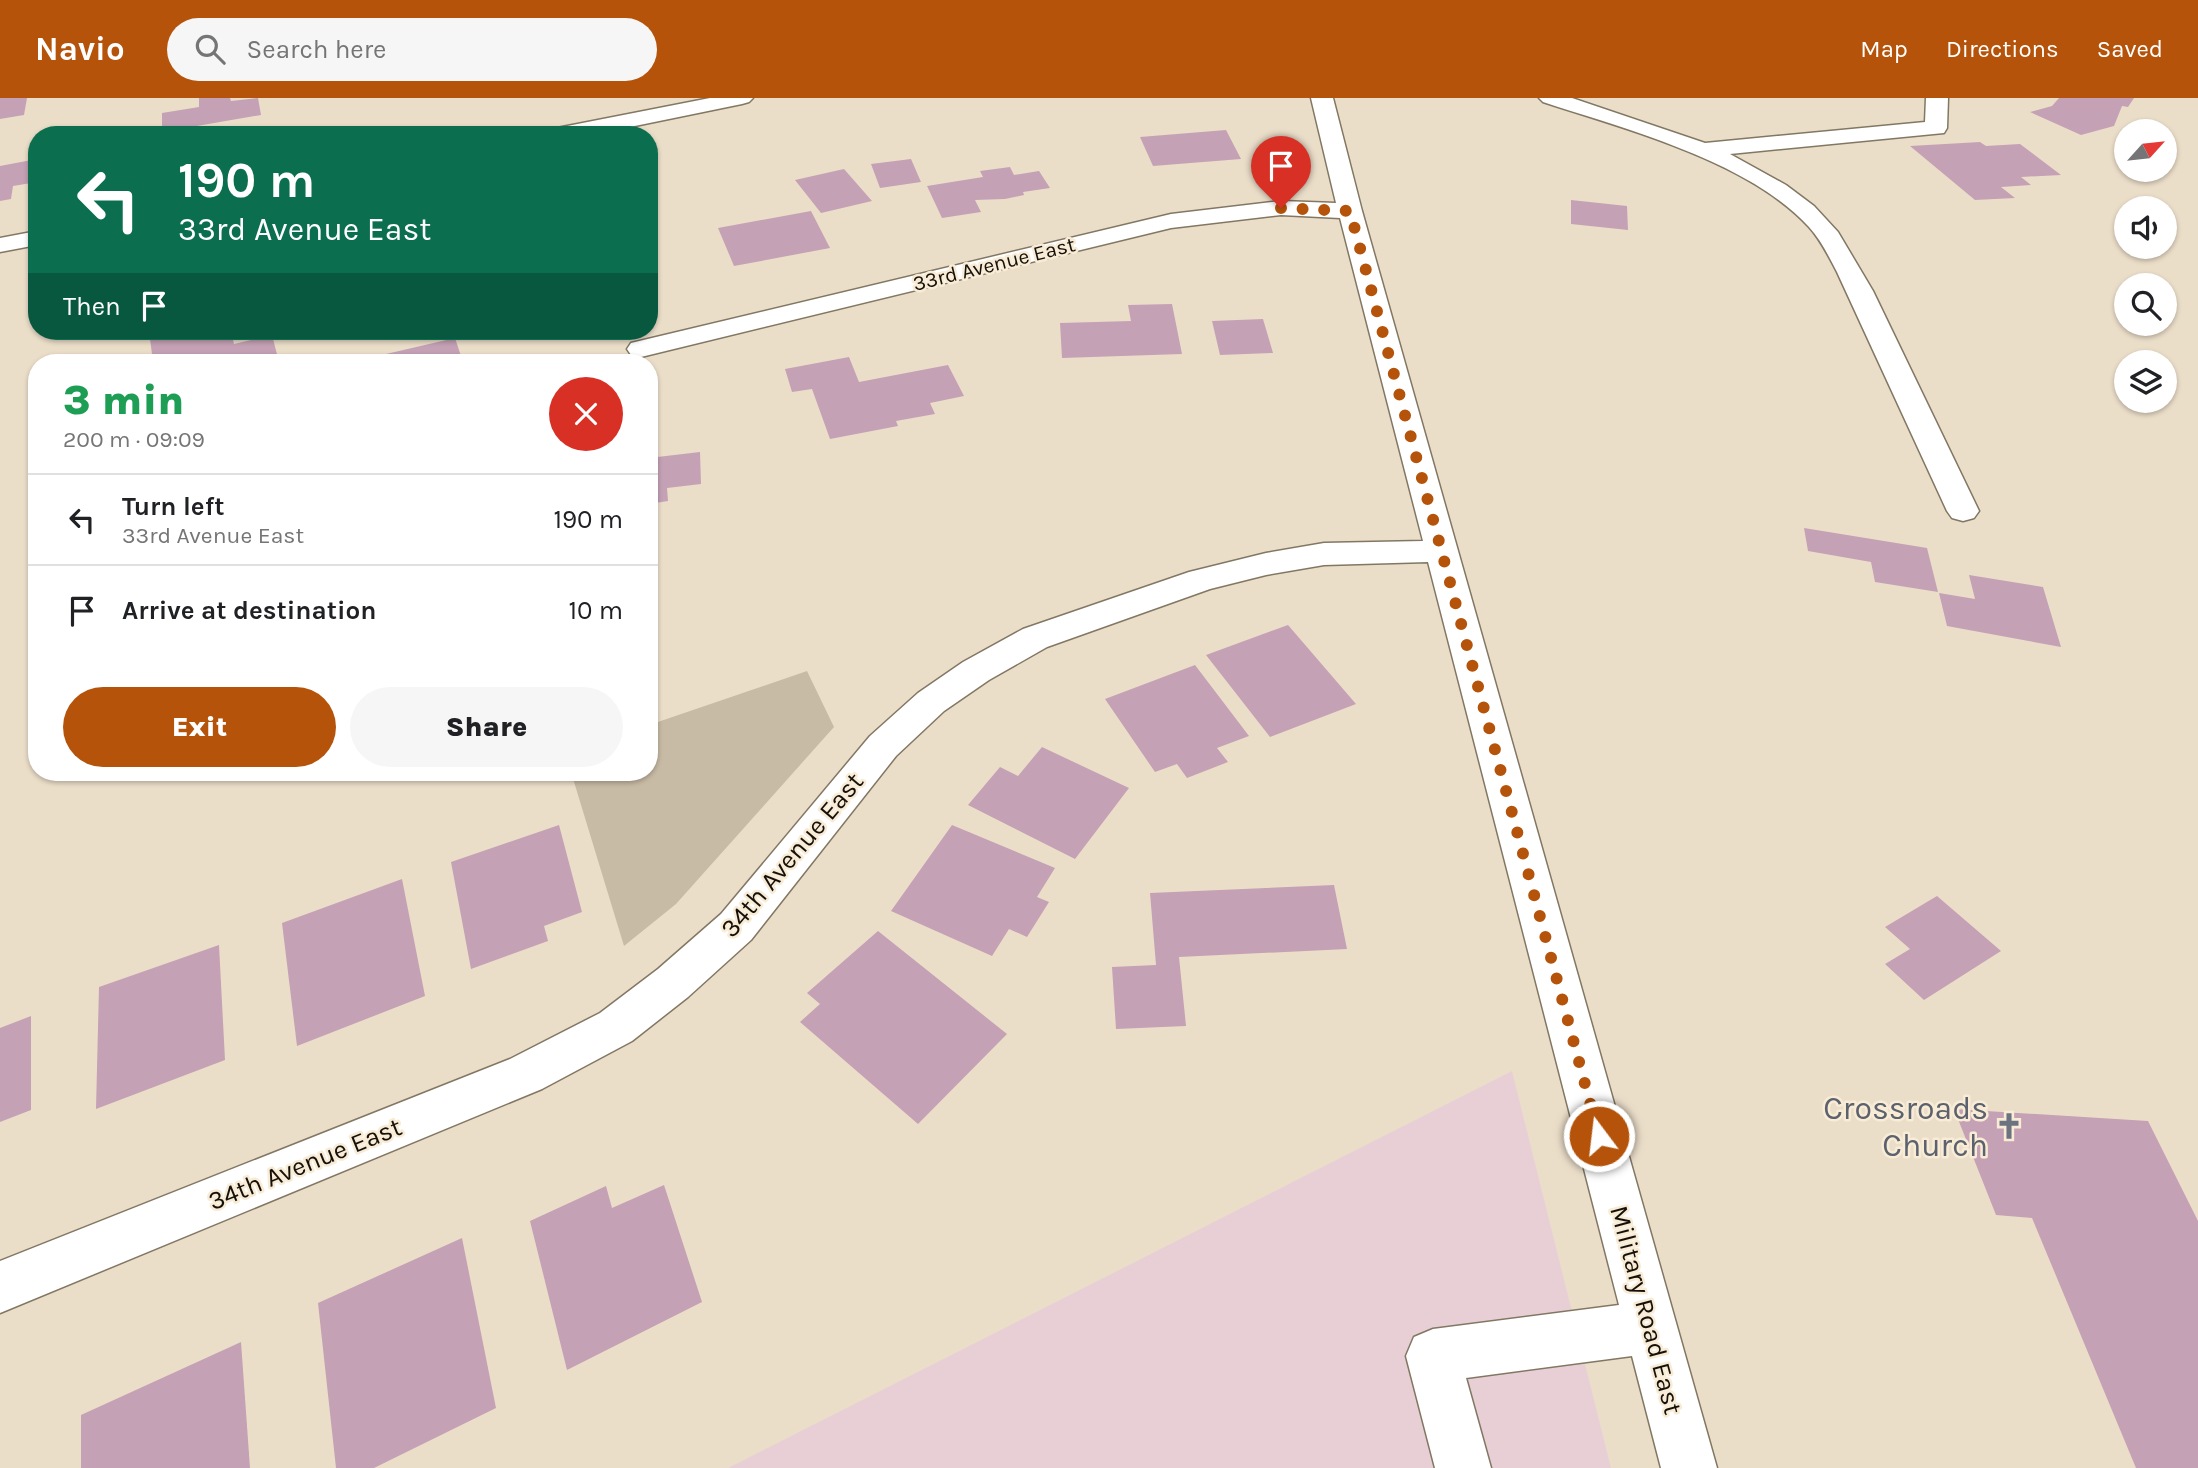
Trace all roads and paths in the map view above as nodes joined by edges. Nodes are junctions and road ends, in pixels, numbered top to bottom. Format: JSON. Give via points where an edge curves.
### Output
{"nodes":[{"id":1,"x":742,"y":98,"type":"edge"},
{"id":2,"x":1322,"y":98,"type":"edge"},
{"id":3,"x":1550,"y":98,"type":"edge"},
{"id":4,"x":1937,"y":98,"type":"edge"},
{"id":5,"x":602,"y":126,"type":"edge"},
{"id":6,"x":1704,"y":150,"type":"junction"},
{"id":7,"x":1350,"y":211,"type":"junction"},
{"id":8,"x":28,"y":240,"type":"edge"},
{"id":9,"x":0,"y":245,"type":"edge"},
{"id":10,"x":641,"y":349,"type":"dead end"},
{"id":11,"x":1964,"y":511,"type":"dead end"},
{"id":12,"x":1441,"y":551,"type":"junction"},
{"id":13,"x":0,"y":1287,"type":"edge"},
{"id":14,"x":1650,"y":1327,"type":"junction"},
{"id":15,"x":1463,"y":1468,"type":"edge"},
{"id":16,"x":1689,"y":1468,"type":"edge"}],
"edges":[{"from":1,"to":5,"type":"street"},
{"from":2,"to":7,"type":"street","name":"Military Road East"},
{"from":3,"to":6,"type":"street"},
{"from":4,"to":6,"type":"street","via":[[1936,128]]},
{"from":6,"to":11,"type":"street","via":[[1767,183],[1809,212],[1836,248]]},
{"from":7,"to":10,"type":"street","name":"33rd Avenue East","via":[[1281,208],[1171,221]]},
{"from":7,"to":12,"type":"street","name":"Military Road East"},
{"from":8,"to":9,"type":"street"},
{"from":12,"to":13,"type":"street","name":"34th Avenue East","via":[[1324,554],[1266,564],[1201,580],[1035,638],[931,702],[883,746],[736,927],[617,1027],[526,1074]]},
{"from":12,"to":14,"type":"street","name":"Military Road East"},
{"from":14,"to":15,"type":"street","via":[[1433,1356]]},
{"from":14,"to":16,"type":"street","name":"Military Road East"}]}
